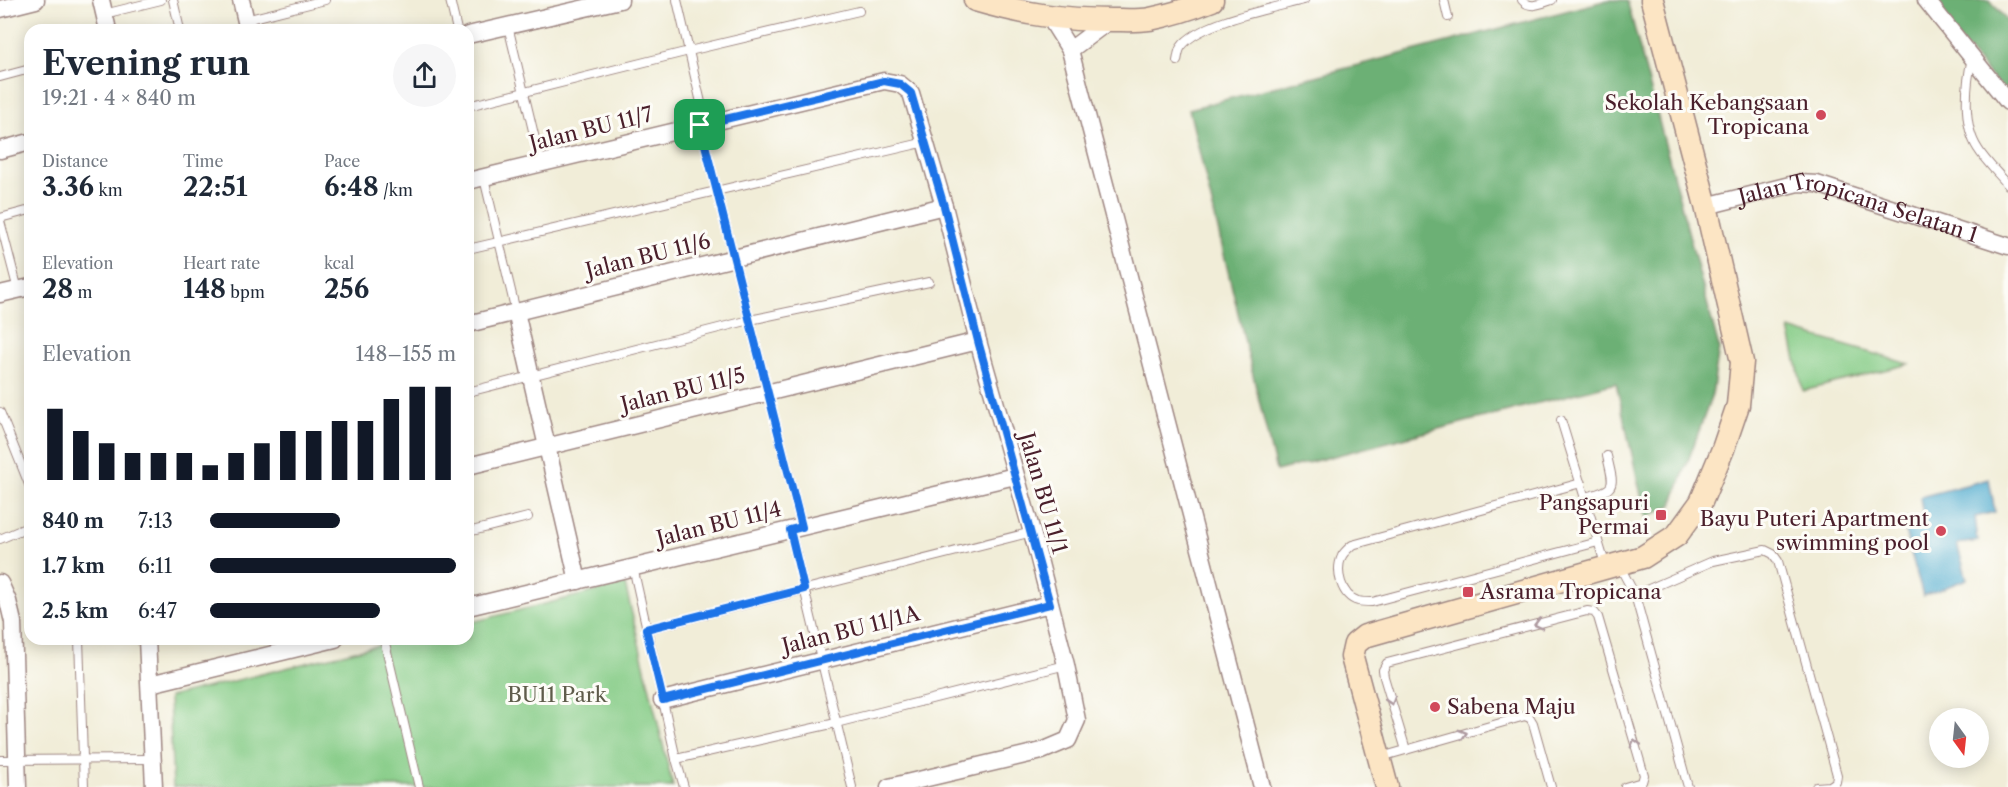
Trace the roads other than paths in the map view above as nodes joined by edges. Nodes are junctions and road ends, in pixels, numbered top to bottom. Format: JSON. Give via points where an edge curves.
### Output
{"nodes":[{"id":1,"x":36,"y":0,"type":"edge"},
{"id":2,"x":161,"y":0,"type":"edge"},
{"id":3,"x":173,"y":0,"type":"edge"},
{"id":4,"x":240,"y":0,"type":"edge"},
{"id":5,"x":325,"y":0,"type":"edge"},
{"id":6,"x":450,"y":0,"type":"edge"},
{"id":7,"x":620,"y":0,"type":"edge"},
{"id":8,"x":677,"y":0,"type":"edge"},
{"id":9,"x":975,"y":0,"type":"edge"},
{"id":10,"x":1212,"y":0,"type":"edge"},
{"id":11,"x":1304,"y":0,"type":"edge"},
{"id":12,"x":1444,"y":0,"type":"edge"},
{"id":13,"x":1522,"y":0,"type":"edge"},
{"id":14,"x":1552,"y":0,"type":"edge"},
{"id":15,"x":1652,"y":0,"type":"edge"},
{"id":16,"x":1926,"y":0,"type":"edge"},
{"id":17,"x":0,"y":9,"type":"edge"},
{"id":18,"x":859,"y":11,"type":"dead end"},
{"id":19,"x":104,"y":15,"type":"edge"},
{"id":20,"x":1448,"y":17,"type":"dead end"},
{"id":21,"x":1050,"y":18,"type":"junction"},
{"id":22,"x":1110,"y":20,"type":"junction"},
{"id":23,"x":179,"y":24,"type":"edge"},
{"id":24,"x":247,"y":24,"type":"edge"},
{"id":25,"x":250,"y":24,"type":"edge"},
{"id":26,"x":456,"y":24,"type":"edge"},
{"id":27,"x":508,"y":26,"type":"junction"},
{"id":28,"x":474,"y":34,"type":"edge"},
{"id":29,"x":1070,"y":50,"type":"junction"},
{"id":30,"x":689,"y":51,"type":"junction"},
{"id":31,"x":1972,"y":57,"type":"junction"},
{"id":32,"x":1177,"y":61,"type":"dead end"},
{"id":33,"x":24,"y":71,"type":"edge"},
{"id":34,"x":0,"y":77,"type":"edge"},
{"id":35,"x":900,"y":84,"type":"joint"},
{"id":36,"x":524,"y":93,"type":"junction"},
{"id":37,"x":2008,"y":102,"type":"edge"},
{"id":38,"x":474,"y":105,"type":"edge"},
{"id":39,"x":703,"y":125,"type":"junction"},
{"id":40,"x":926,"y":142,"type":"junction"},
{"id":41,"x":24,"y":144,"type":"edge"},
{"id":42,"x":0,"y":150,"type":"edge"},
{"id":43,"x":541,"y":164,"type":"junction"},
{"id":44,"x":476,"y":180,"type":"edge"},
{"id":45,"x":2008,"y":185,"type":"edge"},
{"id":46,"x":716,"y":191,"type":"junction"},
{"id":47,"x":944,"y":206,"type":"junction"},
{"id":48,"x":1706,"y":206,"type":"junction"},
{"id":49,"x":24,"y":212,"type":"edge"},
{"id":50,"x":0,"y":219,"type":"edge"},
{"id":51,"x":499,"y":241,"type":"junction"},
{"id":52,"x":2008,"y":246,"type":"edge"},
{"id":53,"x":474,"y":247,"type":"edge"},
{"id":54,"x":733,"y":258,"type":"junction"},
{"id":55,"x":929,"y":282,"type":"dead end"},
{"id":56,"x":24,"y":288,"type":"edge"},
{"id":57,"x":0,"y":294,"type":"edge"},
{"id":58,"x":516,"y":312,"type":"junction"},
{"id":59,"x":750,"y":320,"type":"junction"},
{"id":60,"x":474,"y":322,"type":"edge"},
{"id":61,"x":978,"y":341,"type":"junction"},
{"id":62,"x":531,"y":377,"type":"junction"},
{"id":63,"x":474,"y":391,"type":"edge"},
{"id":64,"x":769,"y":392,"type":"junction"},
{"id":65,"x":0,"y":412,"type":"edge"},
{"id":66,"x":1561,"y":420,"type":"dead end"},
{"id":67,"x":547,"y":447,"type":"junction"},
{"id":68,"x":1607,"y":456,"type":"dead end"},
{"id":69,"x":474,"y":465,"type":"edge"},
{"id":70,"x":24,"y":472,"type":"edge"},
{"id":71,"x":1015,"y":476,"type":"junction"},
{"id":72,"x":1581,"y":483,"type":"junction"},
{"id":73,"x":1585,"y":497,"type":"junction"},
{"id":74,"x":528,"y":517,"type":"dead end"},
{"id":75,"x":796,"y":528,"type":"junction"},
{"id":76,"x":24,"y":529,"type":"edge"},
{"id":77,"x":474,"y":530,"type":"edge"},
{"id":78,"x":1032,"y":532,"type":"junction"},
{"id":79,"x":0,"y":539,"type":"edge"},
{"id":80,"x":1598,"y":542,"type":"junction"},
{"id":81,"x":1612,"y":566,"type":"junction"},
{"id":82,"x":633,"y":567,"type":"junction"},
{"id":83,"x":578,"y":581,"type":"junction"},
{"id":84,"x":0,"y":583,"type":"edge"},
{"id":85,"x":804,"y":589,"type":"junction"},
{"id":86,"x":1635,"y":595,"type":"junction"},
{"id":87,"x":1050,"y":604,"type":"junction"},
{"id":88,"x":474,"y":606,"type":"edge"},
{"id":89,"x":646,"y":629,"type":"junction"},
{"id":90,"x":79,"y":645,"type":"edge"},
{"id":91,"x":147,"y":645,"type":"edge"},
{"id":92,"x":309,"y":645,"type":"edge"},
{"id":93,"x":385,"y":645,"type":"edge"},
{"id":94,"x":821,"y":660,"type":"junction"},
{"id":95,"x":1066,"y":665,"type":"junction"},
{"id":96,"x":150,"y":684,"type":"junction"},
{"id":97,"x":663,"y":700,"type":"junction"},
{"id":98,"x":836,"y":723,"type":"junction"},
{"id":99,"x":1406,"y":750,"type":"junction"},
{"id":100,"x":1379,"y":757,"type":"junction"},
{"id":101,"x":83,"y":759,"type":"junction"},
{"id":102,"x":153,"y":759,"type":"junction"},
{"id":103,"x":676,"y":759,"type":"junction"},
{"id":104,"x":8,"y":760,"type":"edge"},
{"id":105,"x":18,"y":787,"type":"edge"},
{"id":106,"x":84,"y":787,"type":"edge"},
{"id":107,"x":154,"y":787,"type":"edge"},
{"id":108,"x":419,"y":787,"type":"edge"},
{"id":109,"x":684,"y":787,"type":"edge"},
{"id":110,"x":852,"y":787,"type":"edge"},
{"id":111,"x":889,"y":787,"type":"edge"},
{"id":112,"x":1262,"y":787,"type":"edge"},
{"id":113,"x":1386,"y":787,"type":"edge"},
{"id":114,"x":1551,"y":787,"type":"edge"},
{"id":115,"x":1625,"y":787,"type":"edge"},
{"id":116,"x":1688,"y":787,"type":"edge"},
{"id":117,"x":1816,"y":787,"type":"edge"}],
"edges":[{"from":1,"to":17,"type":"street"},
{"from":2,"to":19,"type":"lane"},
{"from":3,"to":23,"type":"lane"},
{"from":4,"to":24,"type":"street"},
{"from":5,"to":25,"type":"lane"},
{"from":6,"to":26,"type":"lane"},
{"from":7,"to":27,"type":"street"},
{"from":8,"to":30,"type":"lane"},
{"from":9,"to":21,"type":"street"},
{"from":10,"to":22,"type":"street","via":[[1148,19]]},
{"from":11,"to":32,"type":"lane","via":[[1236,18],[1193,36],[1180,48]]},
{"from":12,"to":20,"type":"lane"},
{"from":13,"to":14,"type":"lane","via":[[1533,6]]},
{"from":15,"to":48,"type":"street","name":"Jalan Tropicana Selatan 1"},
{"from":16,"to":31,"type":"street"},
{"from":18,"to":30,"type":"lane"},
{"from":21,"to":22,"type":"street"},
{"from":21,"to":29,"type":"street"},
{"from":22,"to":29,"type":"street"},
{"from":27,"to":28,"type":"street"},
{"from":27,"to":36,"type":"lane"},
{"from":29,"to":112,"type":"street"},
{"from":30,"to":36,"type":"lane"},
{"from":30,"to":39,"type":"lane"},
{"from":31,"to":37,"type":"street"},
{"from":31,"to":45,"type":"lane","via":[[1966,83],[1970,130],[1977,149]]},
{"from":33,"to":34,"type":"lane"},
{"from":35,"to":39,"type":"street","name":"Jalan BU 11/7","via":[[884,81]]},
{"from":35,"to":40,"type":"street","name":"Jalan BU 11/1","via":[[911,93]]},
{"from":36,"to":38,"type":"lane"},
{"from":36,"to":43,"type":"lane"},
{"from":39,"to":43,"type":"street","name":"Jalan BU 11/7"},
{"from":39,"to":46,"type":"lane"},
{"from":40,"to":46,"type":"lane"},
{"from":40,"to":47,"type":"street","name":"Jalan BU 11/1"},
{"from":41,"to":42,"type":"street"},
{"from":43,"to":44,"type":"street","name":"Jalan BU 11/7"},
{"from":44,"to":51,"type":"lane"},
{"from":46,"to":51,"type":"lane"},
{"from":46,"to":54,"type":"lane"},
{"from":47,"to":54,"type":"street","name":"Jalan BU 11/6"},
{"from":47,"to":61,"type":"street","name":"Jalan BU 11/1"},
{"from":48,"to":52,"type":"street","name":"Jalan Tropicana Selatan 1","via":[[1798,183],[1816,184]]},
{"from":48,"to":81,"type":"street","name":"Jalan Tropicana Selatan 1","via":[[1743,362],[1738,405],[1701,502],[1677,535],[1643,557]]},
{"from":49,"to":50,"type":"lane"},
{"from":50,"to":56,"type":"lane"},
{"from":51,"to":53,"type":"lane"},
{"from":51,"to":58,"type":"lane"},
{"from":54,"to":58,"type":"street","name":"Jalan BU 11/6"},
{"from":54,"to":59,"type":"lane"},
{"from":55,"to":59,"type":"lane"},
{"from":56,"to":57,"type":"street"},
{"from":58,"to":60,"type":"street","name":"Jalan BU 11/6"},
{"from":58,"to":62,"type":"street"},
{"from":59,"to":62,"type":"lane"},
{"from":59,"to":64,"type":"lane"},
{"from":61,"to":64,"type":"street","name":"Jalan BU 11/5"},
{"from":61,"to":71,"type":"street","name":"Jalan BU 11/1"},
{"from":62,"to":63,"type":"lane"},
{"from":62,"to":67,"type":"street"},
{"from":64,"to":67,"type":"street","name":"Jalan BU 11/5"},
{"from":64,"to":75,"type":"lane"},
{"from":65,"to":70,"type":"lane"},
{"from":66,"to":72,"type":"lane"},
{"from":67,"to":69,"type":"street","name":"Jalan BU 11/5"},
{"from":67,"to":83,"type":"street"},
{"from":68,"to":73,"type":"lane","via":[[1611,489]]},
{"from":71,"to":75,"type":"street","name":"Jalan BU 11/4"},
{"from":71,"to":78,"type":"street","name":"Jalan BU 11/1"},
{"from":72,"to":73,"type":"lane"},
{"from":72,"to":80,"type":"lane","via":[[1352,545],[1339,566],[1340,580],[1357,601],[1372,602]]},
{"from":73,"to":80,"type":"lane"},
{"from":74,"to":77,"type":"lane"},
{"from":75,"to":82,"type":"street","name":"Jalan BU 11/4"},
{"from":75,"to":85,"type":"lane"},
{"from":76,"to":79,"type":"lane"},
{"from":78,"to":85,"type":"lane"},
{"from":78,"to":87,"type":"street","name":"Jalan BU 11/1"},
{"from":80,"to":81,"type":"lane"},
{"from":81,"to":86,"type":"lane"},
{"from":81,"to":100,"type":"street","name":"Jalan Tropicana Selatan 1","via":[[1365,636],[1355,644],[1352,657]]},
{"from":82,"to":83,"type":"street","name":"Jalan BU 11/4"},
{"from":82,"to":89,"type":"lane"},
{"from":83,"to":88,"type":"street","name":"Jalan BU 11/4"},
{"from":84,"to":104,"type":"street","via":[[13,622]]},
{"from":85,"to":89,"type":"lane"},
{"from":85,"to":94,"type":"lane"},
{"from":86,"to":116,"type":"lane"},
{"from":86,"to":117,"type":"lane","via":[[1713,561],[1765,550],[1773,554],[1837,775],[1830,786]]},
{"from":87,"to":94,"type":"street","name":"Jalan BU 11/1A"},
{"from":87,"to":95,"type":"street","name":"Jalan BU 11/1"},
{"from":89,"to":97,"type":"lane"},
{"from":90,"to":101,"type":"lane"},
{"from":91,"to":96,"type":"street"},
{"from":92,"to":96,"type":"street"},
{"from":93,"to":108,"type":"lane"},
{"from":94,"to":97,"type":"street","name":"Jalan BU 11/1A"},
{"from":94,"to":98,"type":"lane"},
{"from":95,"to":98,"type":"lane"},
{"from":95,"to":111,"type":"street","name":"Jalan BU 11/1","via":[[1077,720],[1068,740],[1042,751]]},
{"from":96,"to":102,"type":"street"},
{"from":97,"to":103,"type":"lane"},
{"from":98,"to":103,"type":"lane"},
{"from":98,"to":110,"type":"lane"},
{"from":99,"to":100,"type":"lane"},
{"from":99,"to":114,"type":"lane","one_way":true,"via":[[1525,716],[1533,723]]},
{"from":115,"to":99,"type":"lane","one_way":true,"via":[[1642,782],[1644,775],[1594,612],[1388,663],[1384,677]]},
{"from":100,"to":113,"type":"street","name":"Jalan Tropicana Selatan 1"},
{"from":101,"to":102,"type":"lane"},
{"from":101,"to":104,"type":"lane"},
{"from":101,"to":106,"type":"lane"},
{"from":102,"to":107,"type":"street"},
{"from":103,"to":109,"type":"lane"},
{"from":104,"to":105,"type":"street"}]}
